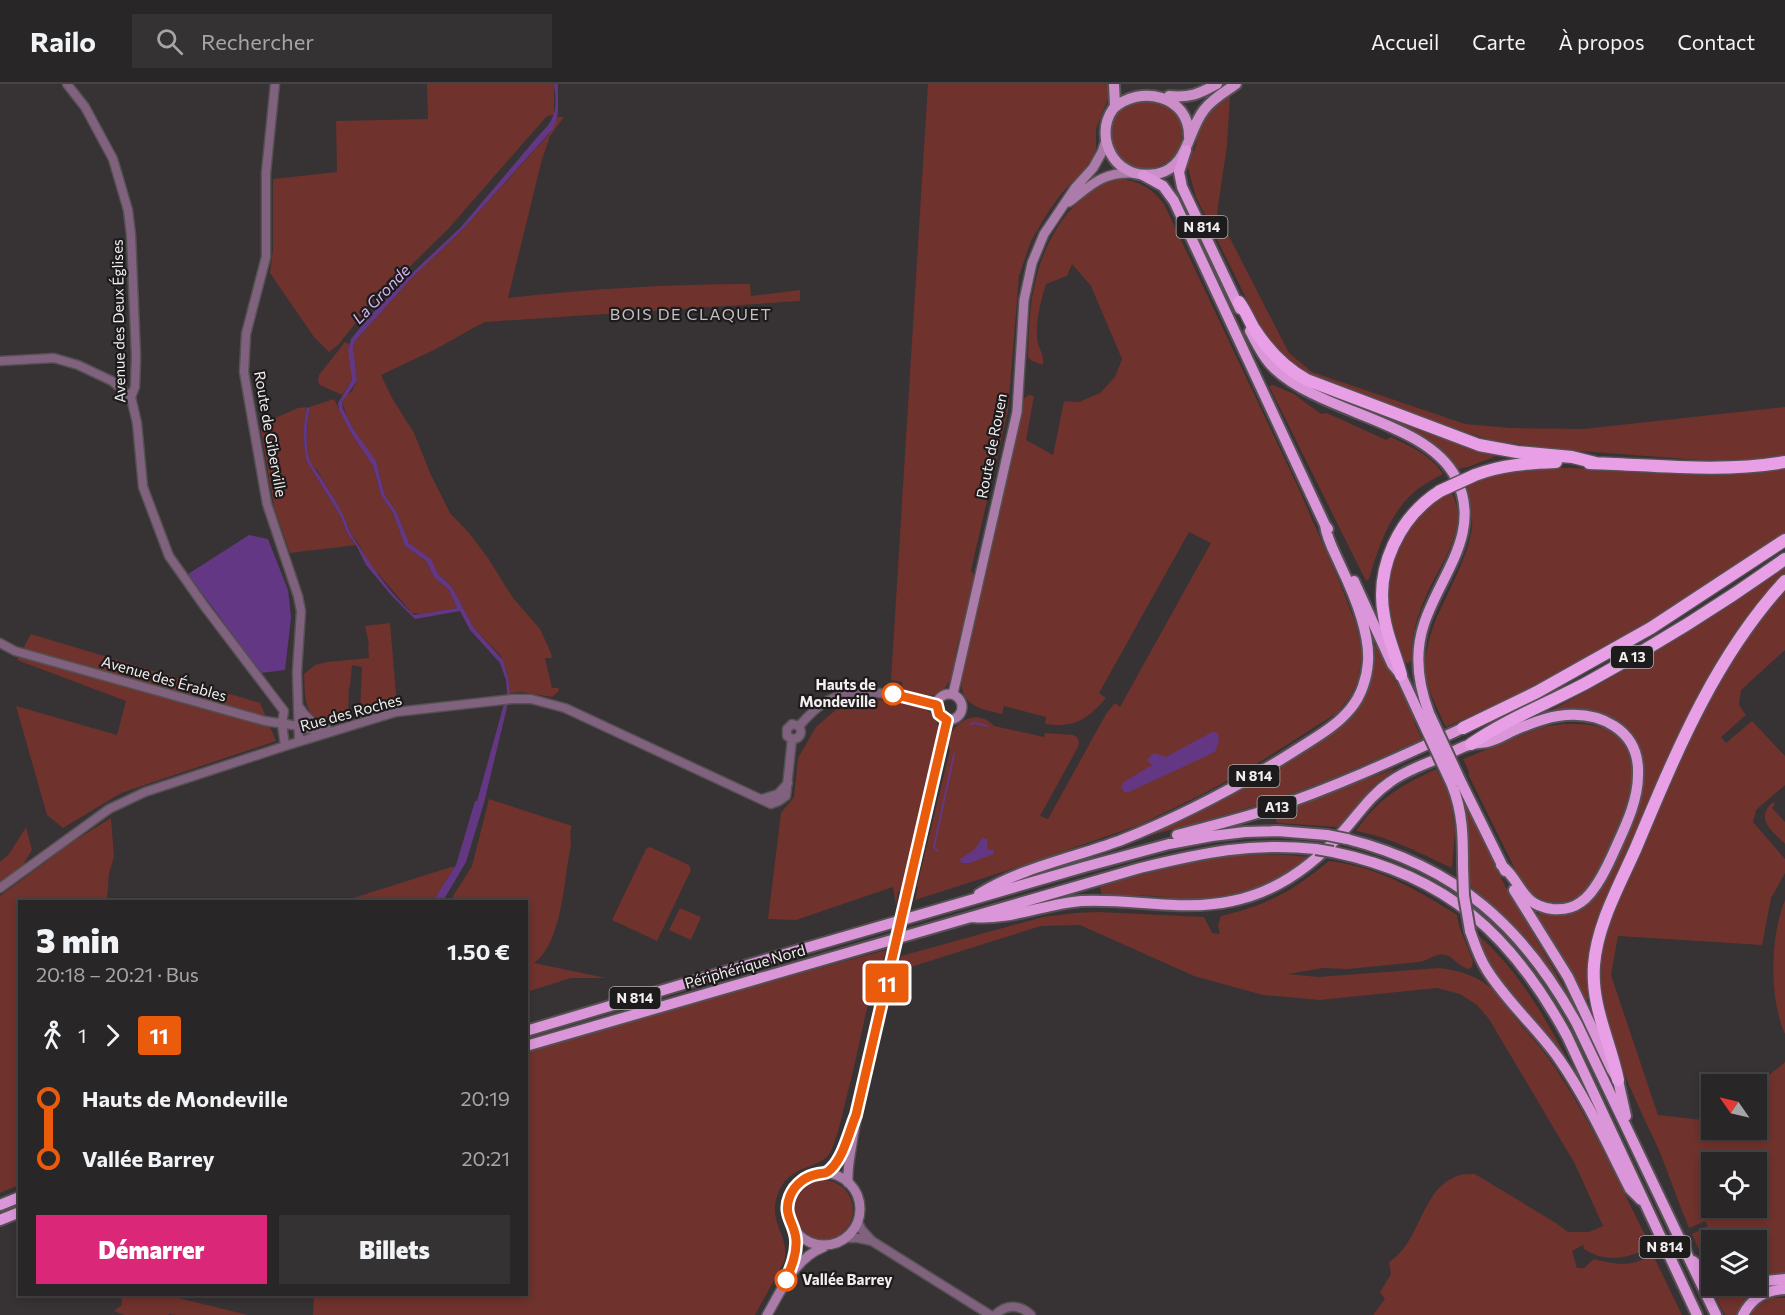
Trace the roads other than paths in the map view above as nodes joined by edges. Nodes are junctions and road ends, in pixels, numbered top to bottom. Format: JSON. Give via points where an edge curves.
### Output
{"nodes":[{"id":1,"x":67,"y":84,"type":"edge"},
{"id":2,"x":275,"y":84,"type":"edge"},
{"id":3,"x":1114,"y":84,"type":"edge"},
{"id":4,"x":1142,"y":84,"type":"edge"},
{"id":5,"x":1217,"y":84,"type":"edge"},
{"id":6,"x":1236,"y":84,"type":"edge"},
{"id":7,"x":1153,"y":91,"type":"junction"},
{"id":8,"x":1167,"y":96,"type":"junction"},
{"id":9,"x":1115,"y":106,"type":"junction"},
{"id":10,"x":1189,"y":137,"type":"junction"},
{"id":11,"x":1106,"y":140,"type":"junction"},
{"id":12,"x":1186,"y":150,"type":"junction"},
{"id":13,"x":1138,"y":174,"type":"junction"},
{"id":14,"x":1062,"y":207,"type":"junction"},
{"id":15,"x":1239,"y":302,"type":"junction"},
{"id":16,"x":0,"y":361,"type":"edge"},
{"id":17,"x":131,"y":398,"type":"junction"},
{"id":18,"x":1785,"y":462,"type":"edge"},
{"id":19,"x":1596,"y":463,"type":"junction"},
{"id":20,"x":1325,"y":525,"type":"junction"},
{"id":21,"x":1785,"y":540,"type":"edge"},
{"id":22,"x":1785,"y":559,"type":"edge"},
{"id":23,"x":1785,"y":581,"type":"edge"},
{"id":24,"x":0,"y":643,"type":"edge"},
{"id":25,"x":1401,"y":675,"type":"junction"},
{"id":26,"x":953,"y":694,"type":"junction"},
{"id":27,"x":937,"y":705,"type":"junction"},
{"id":28,"x":299,"y":707,"type":"junction"},
{"id":29,"x":1425,"y":715,"type":"junction"},
{"id":30,"x":947,"y":720,"type":"junction"},
{"id":31,"x":282,"y":724,"type":"junction"},
{"id":32,"x":299,"y":727,"type":"junction"},
{"id":33,"x":1463,"y":728,"type":"joint"},
{"id":34,"x":334,"y":730,"type":"junction"},
{"id":35,"x":323,"y":734,"type":"junction"},
{"id":36,"x":299,"y":741,"type":"junction"},
{"id":37,"x":1471,"y":744,"type":"junction"},
{"id":38,"x":285,"y":746,"type":"junction"},
{"id":39,"x":1457,"y":785,"type":"junction"},
{"id":40,"x":1501,"y":865,"type":"junction"},
{"id":41,"x":1084,"y":867,"type":"junction"},
{"id":42,"x":0,"y":888,"type":"edge"},
{"id":43,"x":966,"y":901,"type":"junction"},
{"id":44,"x":972,"y":917,"type":"junction"},
{"id":45,"x":528,"y":1030,"type":"edge"},
{"id":46,"x":528,"y":1045,"type":"edge"},
{"id":47,"x":1618,"y":1080,"type":"junction"},
{"id":48,"x":856,"y":1115,"type":"junction"},
{"id":49,"x":1629,"y":1132,"type":"junction"},
{"id":50,"x":827,"y":1173,"type":"junction"},
{"id":51,"x":848,"y":1182,"type":"junction"},
{"id":52,"x":18,"y":1198,"type":"edge"},
{"id":53,"x":1645,"y":1203,"type":"junction"},
{"id":54,"x":0,"y":1205,"type":"edge"},
{"id":55,"x":18,"y":1213,"type":"edge"},
{"id":56,"x":0,"y":1220,"type":"edge"},
{"id":57,"x":858,"y":1222,"type":"junction"},
{"id":58,"x":795,"y":1231,"type":"junction"},
{"id":59,"x":846,"y":1238,"type":"junction"},
{"id":60,"x":872,"y":1241,"type":"junction"},
{"id":61,"x":826,"y":1246,"type":"junction"},
{"id":62,"x":1688,"y":1257,"type":"junction"},
{"id":63,"x":1701,"y":1268,"type":"edge"},
{"id":64,"x":788,"y":1278,"type":"junction"},
{"id":65,"x":1785,"y":1279,"type":"edge"},
{"id":66,"x":1767,"y":1281,"type":"edge"},
{"id":67,"x":1785,"y":1289,"type":"edge"},
{"id":68,"x":767,"y":1315,"type":"edge"},
{"id":69,"x":990,"y":1315,"type":"edge"},
{"id":70,"x":995,"y":1315,"type":"edge"},
{"id":71,"x":1031,"y":1315,"type":"edge"},
{"id":72,"x":1697,"y":1315,"type":"edge"},
{"id":73,"x":1716,"y":1315,"type":"edge"},
{"id":74,"x":1743,"y":1315,"type":"edge"}],
"edges":[{"from":1,"to":17,"type":"street","name":"Avenue des Deux Églises","via":[[85,107],[113,159],[128,210],[136,356]]},
{"from":2,"to":28,"type":"street","name":"Route de Giberville","via":[[266,173],[266,257],[246,334],[244,372],[267,504],[301,611]]},
{"from":3,"to":9,"type":"main road"},
{"from":4,"to":7,"type":"main road"},
{"from":5,"to":8,"type":"main road","via":[[1193,96]]},
{"from":6,"to":10,"type":"main road","via":[[1204,110]]},
{"from":7,"to":8,"type":"main road"},
{"from":7,"to":9,"type":"main road","via":[[1130,95]]},
{"from":8,"to":10,"type":"main road","via":[[1185,113]]},
{"from":9,"to":11,"type":"main road","via":[[1107,122]]},
{"from":10,"to":12,"type":"main road"},
{"from":11,"to":13,"type":"main road","via":[[1118,163]]},
{"from":11,"to":14,"type":"main road","name":"Route de Rouen","via":[[1093,168]]},
{"from":12,"to":13,"type":"main road","via":[[1168,170]]},
{"from":12,"to":15,"type":"highway","number":"N 814","via":[[1179,172],[1182,188]]},
{"from":13,"to":14,"type":"main road","name":"Route de Rouen","via":[[1119,173],[1100,179]]},
{"from":13,"to":20,"type":"highway","number":"N 814","via":[[1162,186],[1174,201]]},
{"from":14,"to":26,"type":"main road","name":"Route de Rouen","via":[[1044,234],[1027,282],[1017,412]]},
{"from":15,"to":19,"type":"highway","via":[[1274,355],[1307,380],[1479,445]]},
{"from":15,"to":29,"type":"highway","number":"N 814","via":[[1261,351],[1282,376],[1416,441],[1437,455],[1455,477],[1464,506],[1464,531],[1424,623],[1419,677]]},
{"from":16,"to":17,"type":"street","via":[[54,358],[112,381]]},
{"from":17,"to":31,"type":"street","name":"Avenue des Deux Églises","via":[[143,487],[169,556],[284,711]]},
{"from":18,"to":19,"type":"highway","via":[[1727,467]]},
{"from":19,"to":25,"type":"highway","bridge":true,"via":[[1491,469],[1440,491],[1422,504],[1392,547],[1382,588],[1384,617]]},
{"from":20,"to":25,"type":"highway","number":"N 814","via":[[1392,664]]},
{"from":20,"to":43,"type":"highway","number":"N 814","via":[[1368,647],[1364,685],[1344,716],[1255,776],[1191,809],[1118,841],[999,881]]},
{"from":21,"to":33,"type":"highway","number":"A 13","via":[[1632,639]]},
{"from":22,"to":37,"type":"highway","number":"A 13","via":[[1640,653]]},
{"from":23,"to":47,"type":"highway","via":[[1750,624],[1705,695],[1599,937],[1595,996]]},
{"from":24,"to":31,"type":"street","name":"Avenue des Érables","via":[[15,651]]},
{"from":25,"to":29,"type":"highway","number":"N 814"},
{"from":26,"to":27,"type":"main road","via":[[945,695]]},
{"from":26,"to":30,"type":"main road","name":"Route de Rouen","via":[[961,702],[961,712]]},
{"from":27,"to":30,"type":"main road","via":[[939,714]]},
{"from":27,"to":34,"type":"street","name":"Rue des Roches","via":[[881,693],[849,694],[828,701],[799,726],[792,724],[787,729],[792,739],[789,782],[786,796],[771,804],[565,708],[531,699],[396,712]]},
{"from":28,"to":32,"type":"street","name":"Route de Giberville"},
{"from":28,"to":34,"type":"street","via":[[318,726]]},
{"from":29,"to":39,"type":"highway","number":"N 814","bridge":true},
{"from":30,"to":48,"type":"main road","name":"Route de Rouen","bridge":true},
{"from":31,"to":32,"type":"street","name":"Avenue des Érables"},
{"from":31,"to":38,"type":"street","name":"Avenue des Deux Églises"},
{"from":32,"to":35,"type":"street","name":"Avenue des Érables"},
{"from":32,"to":36,"type":"street","name":"Route de Giberville"},
{"from":33,"to":41,"type":"highway","number":"A13","via":[[1300,798],[1093,859]]},
{"from":34,"to":35,"type":"street","name":"Rue des Roches"},
{"from":35,"to":36,"type":"street","name":"Rue des Roches"},
{"from":36,"to":38,"type":"street","name":"Rue des Roches"},
{"from":37,"to":40,"type":"highway","via":[[1488,742],[1549,718],[1579,715],[1614,725],[1636,754],[1638,782],[1629,817],[1608,864],[1583,901],[1563,909],[1538,904],[1522,893]]},
{"from":37,"to":44,"type":"highway","via":[[1391,781],[1316,859],[1290,878],[1247,897],[1200,905],[1081,901],[990,919]]},
{"from":38,"to":42,"type":"street","name":"Rue des Roches","via":[[145,792],[109,809]]},
{"from":39,"to":40,"type":"highway","number":"N 814"},
{"from":39,"to":53,"type":"highway","number":"N 814","bridge":true,"via":[[1463,827],[1465,906],[1479,957],[1559,1059],[1630,1189]]},
{"from":40,"to":47,"type":"highway","number":"N 814","via":[[1572,985]]},
{"from":41,"to":43,"type":"highway","number":"N 814"},
{"from":41,"to":49,"type":"highway","number":"N 814","bridge":true,"via":[[1168,844],[1262,831],[1327,835],[1400,855],[1447,879],[1486,906],[1538,961],[1568,1006]]},
{"from":43,"to":45,"type":"highway","name":"Périphérique Nord","number":"N 814"},
{"from":44,"to":46,"type":"highway","name":"Périphérique Nord","number":"N 814"},
{"from":44,"to":53,"type":"highway","number":"N 814","bridge":true,"via":[[1202,853],[1252,847],[1316,849],[1380,864],[1425,884],[1463,908],[1504,943],[1542,993],[1567,1036]]},
{"from":47,"to":49,"type":"highway","number":"N 814"},
{"from":48,"to":50,"type":"main road","name":"Route de Rouen","via":[[838,1161]]},
{"from":48,"to":51,"type":"main road","name":"Route de Rouen"},
{"from":49,"to":62,"type":"highway","number":"N 814"},
{"from":50,"to":51,"type":"main road"},
{"from":50,"to":58,"type":"main road","via":[[805,1178],[794,1189],[787,1212]]},
{"from":51,"to":57,"type":"main road","via":[[858,1196]]},
{"from":52,"to":54,"type":"highway"},
{"from":53,"to":72,"type":"highway","number":"N 814"},
{"from":55,"to":56,"type":"highway"},
{"from":57,"to":59,"type":"main road"},
{"from":57,"to":60,"type":"street"},
{"from":58,"to":61,"type":"main road","via":[[812,1244]]},
{"from":58,"to":64,"type":"main road","via":[[795,1254]]},
{"from":59,"to":60,"type":"street"},
{"from":59,"to":61,"type":"main road"},
{"from":60,"to":69,"type":"street"},
{"from":61,"to":64,"type":"main road","via":[[809,1254]]},
{"from":62,"to":63,"type":"highway","number":"N 814"},
{"from":62,"to":73,"type":"highway","number":"N 814"},
{"from":64,"to":68,"type":"main road"},
{"from":65,"to":66,"type":"highway"},
{"from":67,"to":74,"type":"highway","via":[[1757,1297]]},
{"from":70,"to":71,"type":"street","via":[[1012,1307]]}]}
